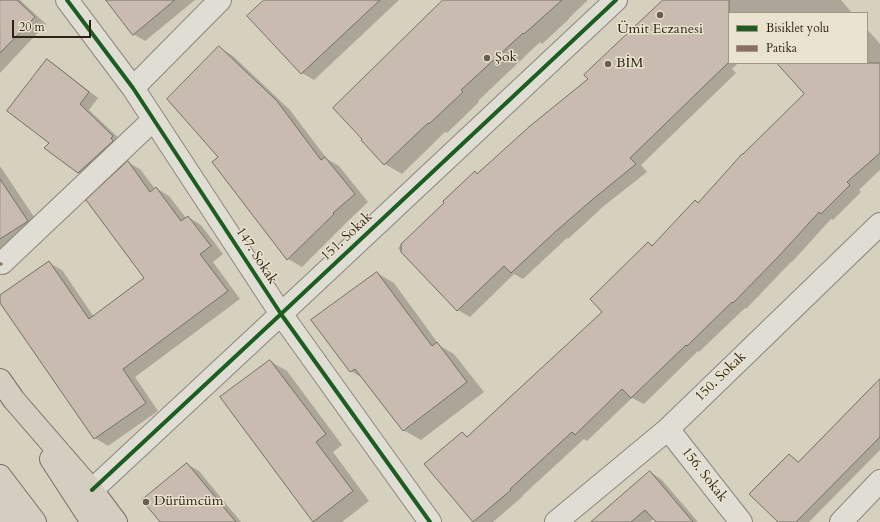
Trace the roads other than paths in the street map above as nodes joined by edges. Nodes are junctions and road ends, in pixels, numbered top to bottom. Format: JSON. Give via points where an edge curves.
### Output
{"nodes":[{"id":1,"x":67,"y":0,"type":"edge"},
{"id":2,"x":220,"y":0,"type":"edge"},
{"id":3,"x":616,"y":0,"type":"edge"},
{"id":4,"x":133,"y":88,"type":"junction"},
{"id":5,"x":153,"y":120,"type":"junction"},
{"id":6,"x":880,"y":224,"type":"edge"},
{"id":7,"x":2,"y":263,"type":"dead end"},
{"id":8,"x":281,"y":314,"type":"junction"},
{"id":9,"x":0,"y":380,"type":"edge"},
{"id":10,"x":668,"y":428,"type":"junction"},
{"id":11,"x":0,"y":476,"type":"edge"},
{"id":12,"x":880,"y":481,"type":"edge"},
{"id":13,"x":92,"y":490,"type":"junction"},
{"id":14,"x":0,"y":502,"type":"edge"},
{"id":15,"x":12,"y":522,"type":"edge"},
{"id":16,"x":34,"y":522,"type":"edge"},
{"id":17,"x":92,"y":522,"type":"edge"},
{"id":18,"x":116,"y":522,"type":"edge"},
{"id":19,"x":430,"y":522,"type":"edge"},
{"id":20,"x":556,"y":522,"type":"edge"},
{"id":21,"x":741,"y":522,"type":"edge"},
{"id":22,"x":841,"y":522,"type":"edge"}],
"edges":[{"from":1,"to":4,"type":"street","name":"147. Sokak"},
{"from":2,"to":4,"type":"street"},
{"from":3,"to":8,"type":"street","name":"151. Sokak"},
{"from":4,"to":5,"type":"street","name":"147. Sokak"},
{"from":5,"to":7,"type":"street"},
{"from":5,"to":8,"type":"street","name":"147. Sokak"},
{"from":6,"to":10,"type":"street","name":"150. Sokak"},
{"from":8,"to":13,"type":"street","name":"151. Sokak"},
{"from":8,"to":19,"type":"street","name":"147. Sokak"},
{"from":9,"to":13,"type":"main road","via":[[14,400]]},
{"from":9,"to":17,"type":"main road"},
{"from":10,"to":20,"type":"street","name":"150. Sokak"},
{"from":10,"to":21,"type":"street","name":"156. Sokak"},
{"from":11,"to":16,"type":"main road"},
{"from":12,"to":22,"type":"street"},
{"from":13,"to":18,"type":"main road"},
{"from":14,"to":15,"type":"main road"}]}
